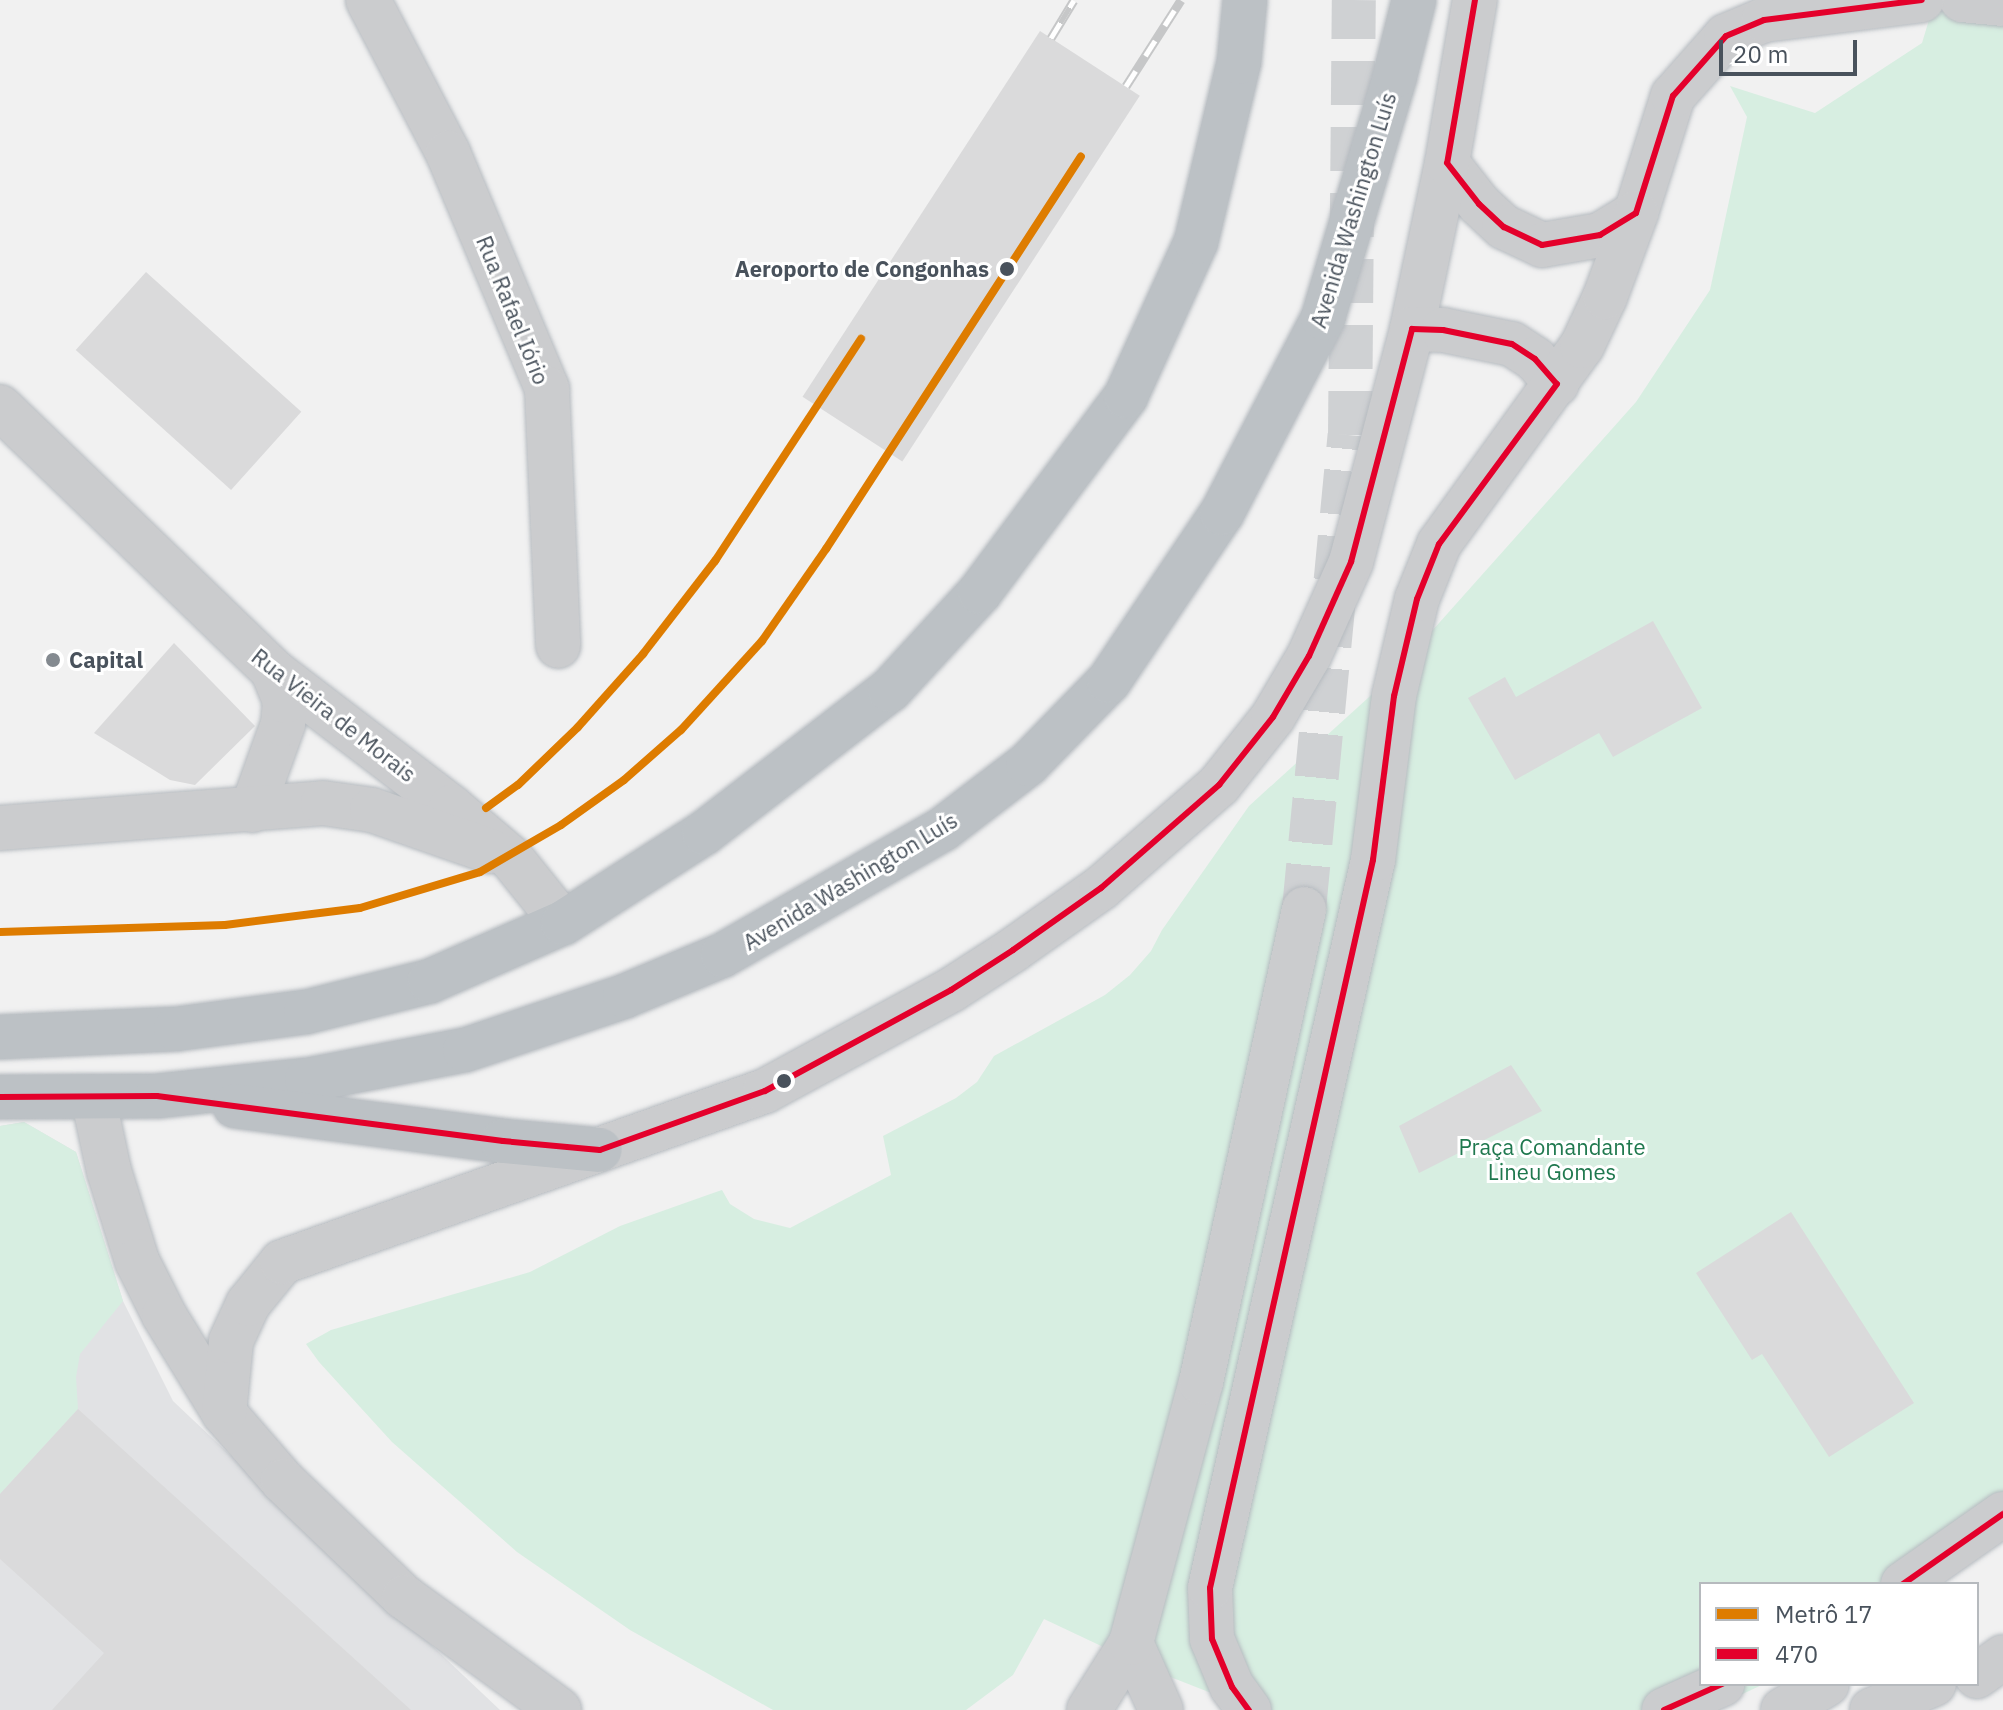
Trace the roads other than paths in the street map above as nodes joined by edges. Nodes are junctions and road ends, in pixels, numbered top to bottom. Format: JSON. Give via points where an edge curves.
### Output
{"nodes":[{"id":1,"x":368,"y":0,"type":"edge"},
{"id":2,"x":1245,"y":0,"type":"edge"},
{"id":3,"x":1414,"y":0,"type":"edge"},
{"id":4,"x":1475,"y":0,"type":"edge"},
{"id":5,"x":1922,"y":0,"type":"edge"},
{"id":6,"x":1962,"y":0,"type":"edge"},
{"id":7,"x":2003,"y":4,"type":"edge"},
{"id":8,"x":1447,"y":163,"type":"junction"},
{"id":9,"x":1636,"y":213,"type":"junction"},
{"id":10,"x":1412,"y":329,"type":"junction"},
{"id":11,"x":1557,"y":384,"type":"junction"},
{"id":12,"x":0,"y":407,"type":"edge"},
{"id":13,"x":558,"y":646,"type":"dead end"},
{"id":14,"x":273,"y":671,"type":"junction"},
{"id":15,"x":252,"y":810,"type":"junction"},
{"id":16,"x":0,"y":828,"type":"edge"},
{"id":17,"x":511,"y":858,"type":"junction"},
{"id":18,"x":1304,"y":909,"type":"tunnel mouth"},
{"id":19,"x":563,"y":923,"type":"junction"},
{"id":20,"x":0,"y":1037,"type":"edge"},
{"id":21,"x":157,"y":1096,"type":"junction"},
{"id":22,"x":0,"y":1097,"type":"edge"},
{"id":23,"x":93,"y":1097,"type":"junction"},
{"id":24,"x":600,"y":1150,"type":"junction"},
{"id":25,"x":224,"y":1413,"type":"junction"},
{"id":26,"x":2003,"y":1514,"type":"edge"},
{"id":27,"x":1948,"y":1567,"type":"edge"},
{"id":28,"x":1908,"y":1582,"type":"edge"},
{"id":29,"x":1131,"y":1643,"type":"junction"},
{"id":30,"x":2003,"y":1651,"type":"edge"},
{"id":31,"x":2003,"y":1657,"type":"edge"},
{"id":32,"x":1979,"y":1663,"type":"edge"},
{"id":33,"x":1979,"y":1675,"type":"edge"},
{"id":34,"x":1718,"y":1686,"type":"edge"},
{"id":35,"x":1824,"y":1686,"type":"edge"},
{"id":36,"x":1929,"y":1686,"type":"edge"},
{"id":37,"x":1962,"y":1686,"type":"edge"},
{"id":38,"x":559,"y":1710,"type":"edge"},
{"id":39,"x":1089,"y":1710,"type":"edge"},
{"id":40,"x":1161,"y":1710,"type":"edge"},
{"id":41,"x":1249,"y":1710,"type":"edge"},
{"id":42,"x":1664,"y":1710,"type":"edge"},
{"id":43,"x":1783,"y":1710,"type":"edge"},
{"id":44,"x":1872,"y":1710,"type":"edge"},
{"id":45,"x":1928,"y":1710,"type":"edge"}],
"edges":[{"from":1,"to":13,"type":"street","name":"Rua Rafael Iório","via":[[448,153],[547,389]]},
{"from":2,"to":19,"type":"highway","via":[[1239,62],[1196,242],[1126,396],[980,592],[890,690],[704,833]]},
{"from":3,"to":21,"type":"highway","name":"Avenida Washington Luís","via":[[1323,318],[1222,513],[1109,681],[1028,764],[943,829],[863,878],[723,955],[625,996],[465,1050],[307,1080]]},
{"from":4,"to":8,"type":"street"},
{"from":5,"to":9,"type":"street","via":[[1764,20],[1726,36],[1673,96]]},
{"from":6,"to":7,"type":"street"},
{"from":8,"to":9,"type":"street","via":[[1504,227],[1542,245],[1600,235]]},
{"from":8,"to":10,"type":"street"},
{"from":9,"to":11,"type":"street","via":[[1600,309]]},
{"from":10,"to":11,"type":"street","via":[[1512,344],[1535,359]]},
{"from":10,"to":24,"type":"street","via":[[1351,562],[1273,717],[1219,785],[1101,888],[951,990],[765,1091]]},
{"from":11,"to":41,"type":"street","via":[[1439,544],[1417,599],[1394,696],[1373,860],[1210,1588],[1212,1639],[1232,1687]]},
{"from":12,"to":14,"type":"street","name":"Rua Vieira de Morais"},
{"from":14,"to":15,"type":"street","via":[[285,701],[283,724]]},
{"from":14,"to":17,"type":"street","name":"Rua Vieira de Morais"},
{"from":15,"to":16,"type":"street"},
{"from":15,"to":17,"type":"street","via":[[323,803],[361,808]]},
{"from":17,"to":19,"type":"street","name":"Rua Vieira de Morais"},
{"from":18,"to":29,"type":"street","via":[[1201,1382]]},
{"from":19,"to":20,"type":"highway","via":[[430,981],[306,1012],[176,1029]]},
{"from":21,"to":23,"type":"highway","name":"Avenida Washington Luís"},
{"from":21,"to":24,"type":"highway"},
{"from":22,"to":23,"type":"highway","name":"Avenida Washington Luís"},
{"from":23,"to":25,"type":"street","via":[[137,1261]]},
{"from":24,"to":25,"type":"street","via":[[282,1262],[248,1304],[231,1341]]},
{"from":25,"to":38,"type":"street","via":[[283,1481],[404,1597]]},
{"from":26,"to":27,"type":"street"},
{"from":27,"to":28,"type":"street"},
{"from":29,"to":39,"type":"street"},
{"from":29,"to":40,"type":"street"},
{"from":30,"to":32,"type":"street"},
{"from":31,"to":33,"type":"street"},
{"from":34,"to":42,"type":"street"},
{"from":35,"to":43,"type":"street"},
{"from":36,"to":44,"type":"street"},
{"from":37,"to":45,"type":"street"}]}
